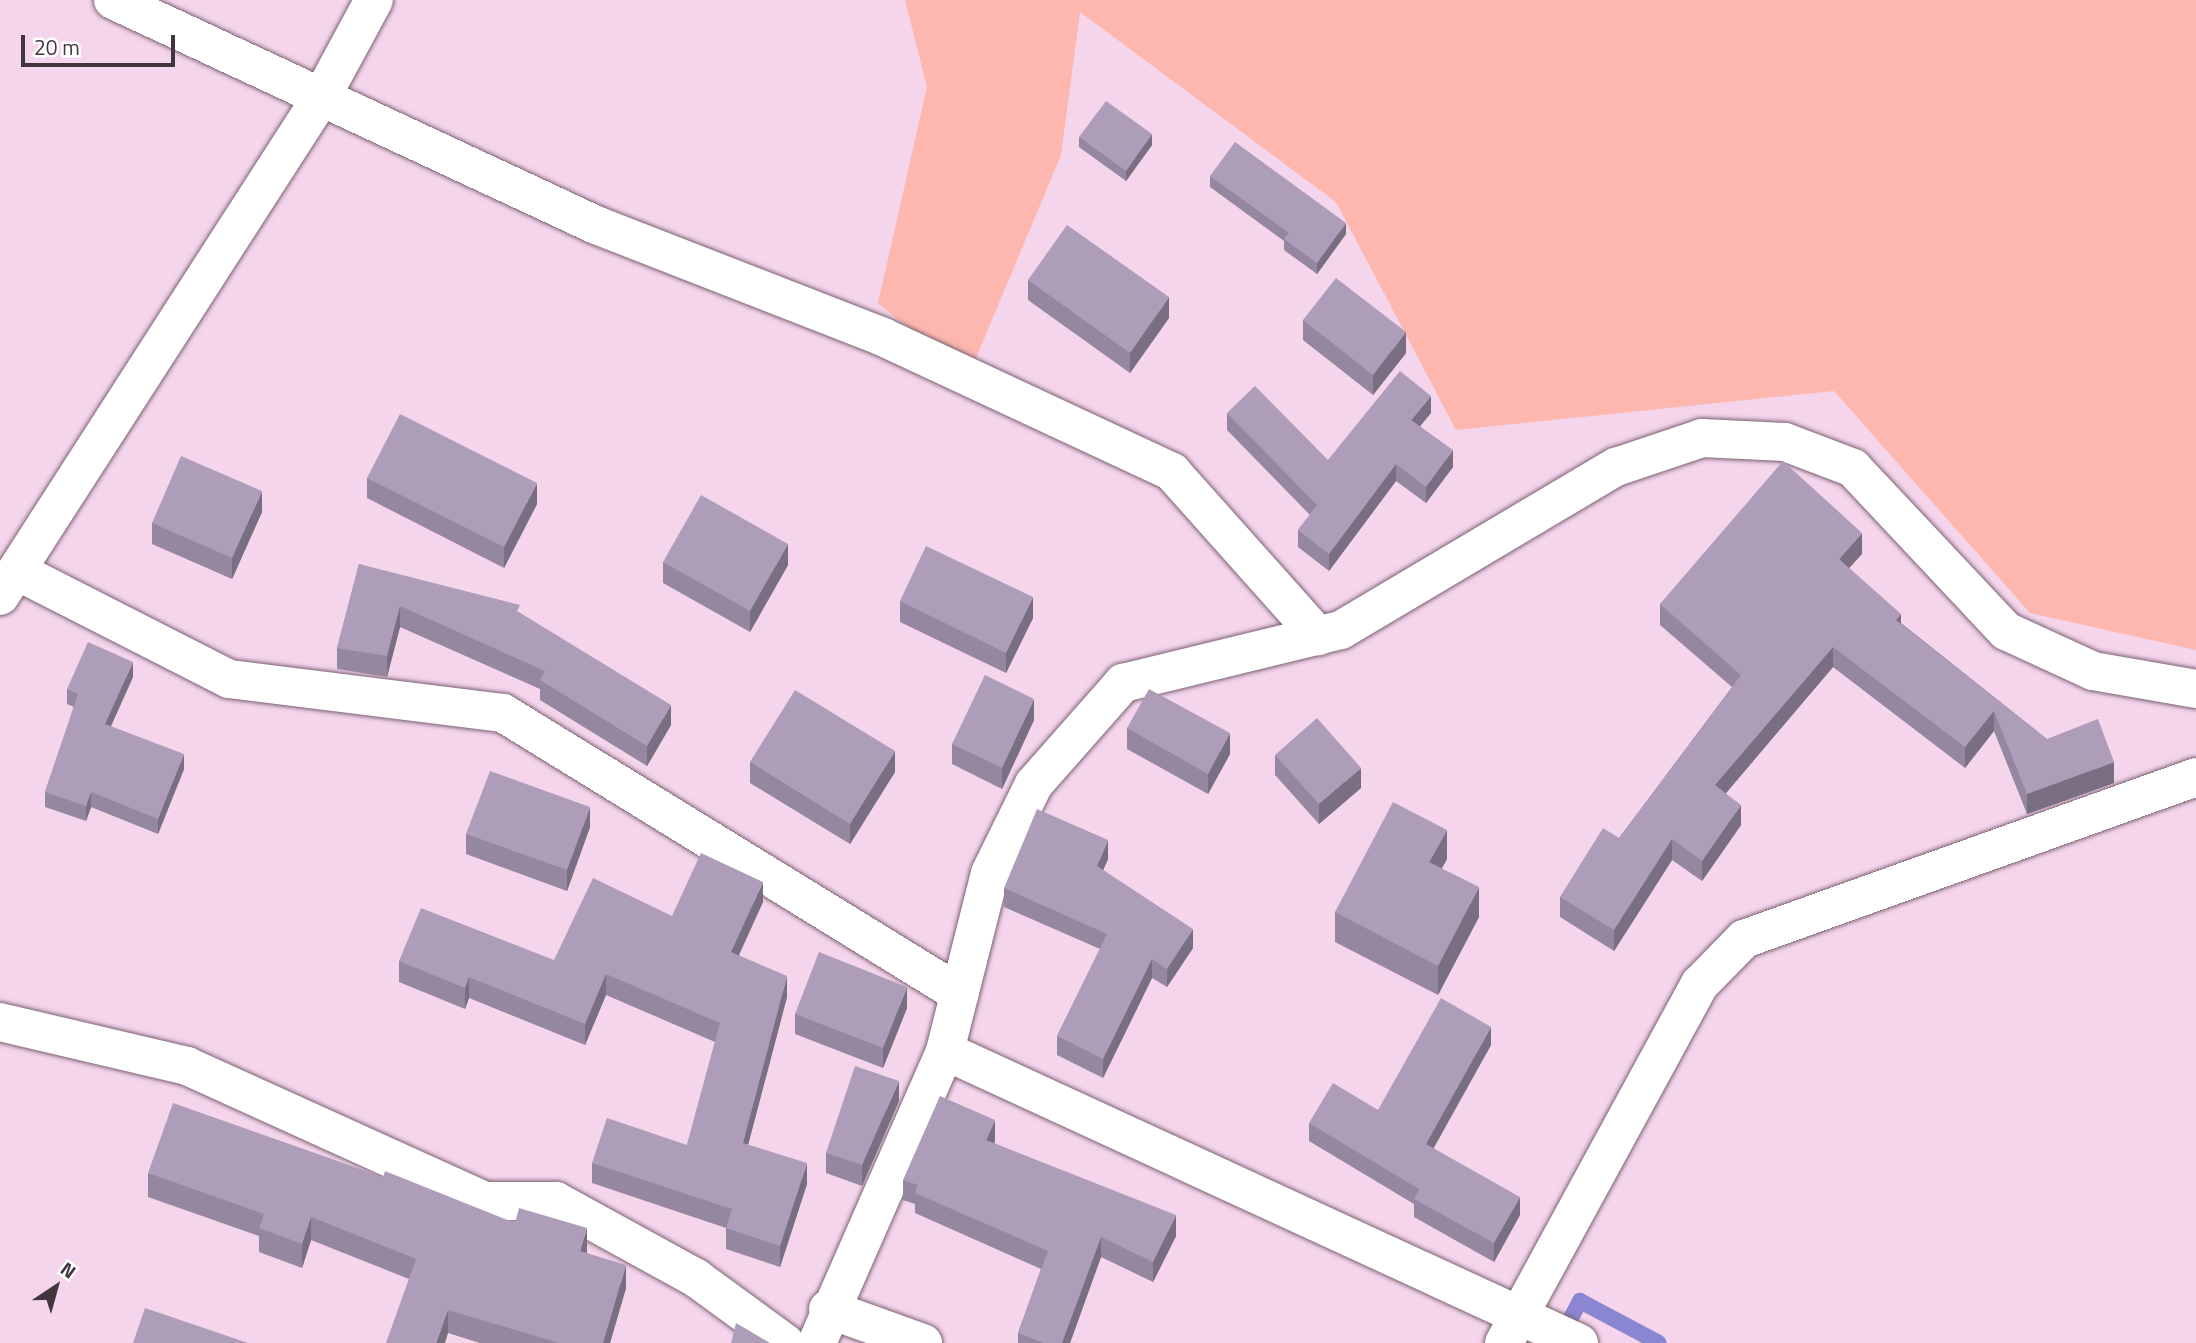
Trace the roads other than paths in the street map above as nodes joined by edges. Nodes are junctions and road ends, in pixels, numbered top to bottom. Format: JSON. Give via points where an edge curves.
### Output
{"nodes":[{"id":1,"x":113,"y":0,"type":"edge"},
{"id":2,"x":374,"y":0,"type":"edge"},
{"id":3,"x":322,"y":96,"type":"junction"},
{"id":4,"x":8,"y":583,"type":"edge"},
{"id":5,"x":1318,"y":636,"type":"junction"},
{"id":6,"x":2196,"y":689,"type":"edge"},
{"id":7,"x":2196,"y":777,"type":"edge"},
{"id":8,"x":960,"y":994,"type":"junction"},
{"id":9,"x":0,"y":1022,"type":"edge"},
{"id":10,"x":945,"y":1051,"type":"junction"},
{"id":11,"x":822,"y":1326,"type":"edge"},
{"id":12,"x":1512,"y":1327,"type":"edge"},
{"id":13,"x":785,"y":1343,"type":"edge"},
{"id":14,"x":923,"y":1343,"type":"edge"},
{"id":15,"x":1579,"y":1343,"type":"edge"}],
"edges":[{"from":1,"to":3,"type":"street"},
{"from":2,"to":3,"type":"street"},
{"from":3,"to":4,"type":"street"},
{"from":3,"to":5,"type":"street","via":[[596,225],[883,337],[1172,472]]},
{"from":4,"to":8,"type":"street","via":[[229,679],[503,713],[575,751]]},
{"from":5,"to":6,"type":"street","via":[[1341,630],[1616,467],[1702,438],[1785,442],[1853,468],[2006,631],[2092,671]]},
{"from":5,"to":8,"type":"street","via":[[1123,683],[1034,784],[990,873]]},
{"from":7,"to":12,"type":"street","via":[[1744,939],[1700,984]]},
{"from":8,"to":10,"type":"street"},
{"from":9,"to":13,"type":"street","via":[[187,1066],[484,1201],[556,1201],[696,1278]]},
{"from":10,"to":11,"type":"street"},
{"from":10,"to":12,"type":"street"},
{"from":11,"to":14,"type":"street"},
{"from":12,"to":15,"type":"street"}]}
